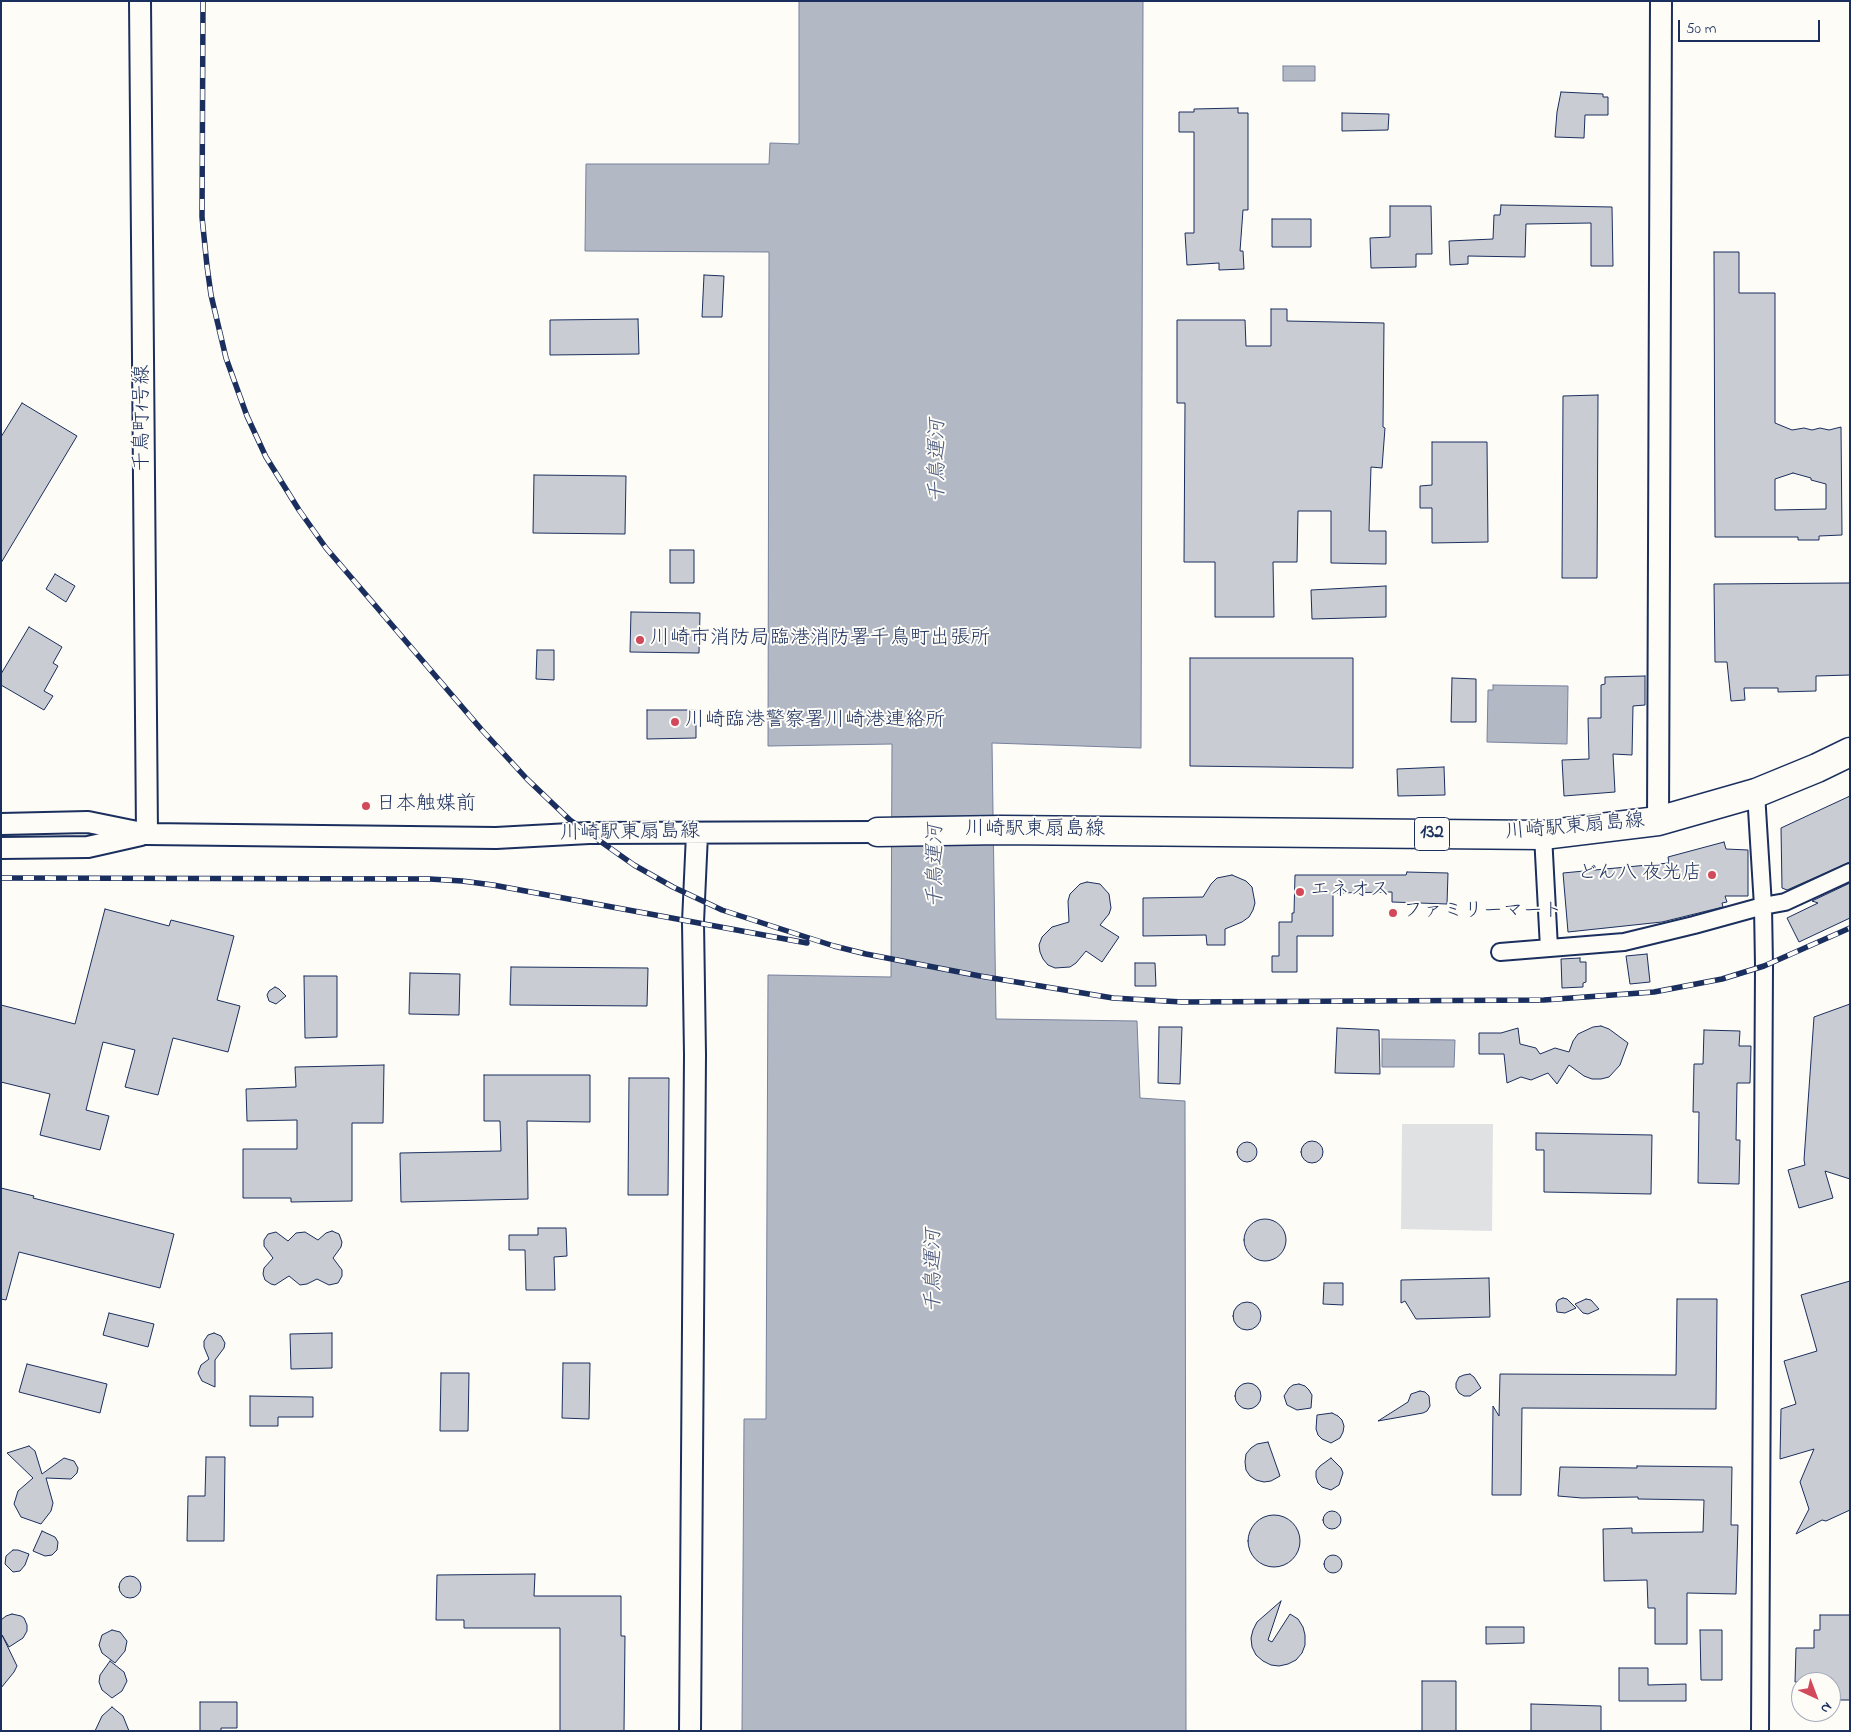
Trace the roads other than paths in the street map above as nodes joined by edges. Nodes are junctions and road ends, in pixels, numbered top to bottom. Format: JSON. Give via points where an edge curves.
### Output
{"nodes":[{"id":1,"x":140,"y":1,"type":"edge"},
{"id":2,"x":1661,"y":1,"type":"edge"},
{"id":3,"x":1850,"y":752,"type":"edge"},
{"id":4,"x":1756,"y":793,"type":"junction"},
{"id":5,"x":1658,"y":821,"type":"junction"},
{"id":6,"x":1,"y":824,"type":"edge"},
{"id":7,"x":878,"y":832,"type":"joint"},
{"id":8,"x":148,"y":834,"type":"junction"},
{"id":9,"x":696,"y":834,"type":"junction"},
{"id":10,"x":1543,"y":834,"type":"junction"},
{"id":11,"x":1,"y":848,"type":"edge"},
{"id":12,"x":1850,"y":872,"type":"edge"},
{"id":13,"x":1763,"y":906,"type":"junction"},
{"id":14,"x":1549,"y":948,"type":"junction"},
{"id":15,"x":1500,"y":952,"type":"dead end"},
{"id":16,"x":690,"y":1731,"type":"edge"},
{"id":17,"x":1760,"y":1731,"type":"edge"}],
"edges":[{"from":1,"to":8,"type":"street","name":"千鳥町1号線"},
{"from":2,"to":5,"type":"street"},
{"from":3,"to":4,"type":"highway","name":"川崎駅東扇島線","number":"132"},
{"from":4,"to":5,"type":"highway","name":"川崎駅東扇島線","number":"132"},
{"from":4,"to":13,"type":"street"},
{"from":5,"to":10,"type":"highway","name":"川崎駅東扇島線","number":"132"},
{"from":6,"to":8,"type":"street","name":"川崎駅東扇島線","via":[[88,822]]},
{"from":7,"to":9,"type":"street","name":"川崎駅東扇島線","number":"132"},
{"from":7,"to":10,"type":"highway","name":"川崎駅東扇島線","number":"132"},
{"from":8,"to":9,"type":"street","name":"川崎駅東扇島線","number":"132","via":[[496,838],[589,833]]},
{"from":8,"to":11,"type":"street","name":"川崎駅東扇島線","via":[[88,847]]},
{"from":9,"to":16,"type":"street"},
{"from":10,"to":14,"type":"street"},
{"from":12,"to":13,"type":"street","via":[[1785,902]]},
{"from":13,"to":14,"type":"street","via":[[1624,942]]},
{"from":13,"to":17,"type":"street"},
{"from":14,"to":15,"type":"street"}]}
